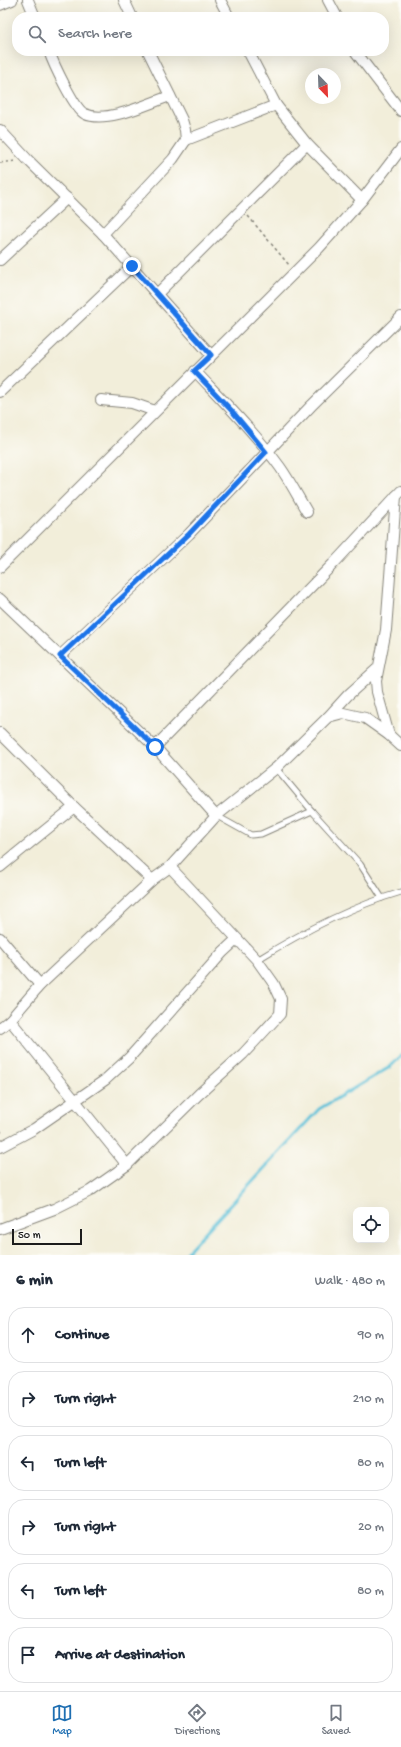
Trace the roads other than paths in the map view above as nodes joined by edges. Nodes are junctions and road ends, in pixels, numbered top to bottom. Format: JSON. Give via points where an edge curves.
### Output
{"nodes":[{"id":1,"x":12,"y":0,"type":"edge"},
{"id":2,"x":28,"y":0,"type":"edge"},
{"id":3,"x":124,"y":0,"type":"edge"},
{"id":4,"x":220,"y":0,"type":"edge"},
{"id":5,"x":328,"y":0,"type":"edge"},
{"id":6,"x":0,"y":5,"type":"edge"},
{"id":7,"x":33,"y":12,"type":"edge"},
{"id":8,"x":130,"y":12,"type":"edge"},
{"id":9,"x":226,"y":12,"type":"edge"},
{"id":10,"x":334,"y":12,"type":"edge"},
{"id":11,"x":51,"y":56,"type":"edge"},
{"id":12,"x":150,"y":56,"type":"edge"},
{"id":13,"x":251,"y":56,"type":"edge"},
{"id":14,"x":359,"y":56,"type":"edge"},
{"id":15,"x":170,"y":96,"type":"junction"},
{"id":16,"x":276,"y":105,"type":"junction"},
{"id":17,"x":401,"y":111,"type":"edge"},
{"id":18,"x":0,"y":130,"type":"edge"},
{"id":19,"x":186,"y":140,"type":"junction"},
{"id":20,"x":307,"y":144,"type":"junction"},
{"id":21,"x":401,"y":149,"type":"edge"},
{"id":22,"x":67,"y":198,"type":"junction"},
{"id":23,"x":362,"y":200,"type":"junction"},
{"id":24,"x":103,"y":234,"type":"junction"},
{"id":25,"x":0,"y":260,"type":"edge"},
{"id":26,"x":132,"y":266,"type":"junction"},
{"id":27,"x":156,"y":294,"type":"junction"},
{"id":28,"x":401,"y":317,"type":"edge"},
{"id":29,"x":211,"y":355,"type":"junction"},
{"id":30,"x":194,"y":371,"type":"junction"},
{"id":31,"x":0,"y":392,"type":"edge"},
{"id":32,"x":101,"y":400,"type":"dead end"},
{"id":33,"x":155,"y":411,"type":"junction"},
{"id":34,"x":266,"y":452,"type":"junction"},
{"id":35,"x":398,"y":494,"type":"edge"},
{"id":36,"x":307,"y":512,"type":"dead end"},
{"id":37,"x":0,"y":567,"type":"edge"},
{"id":38,"x":0,"y":599,"type":"edge"},
{"id":39,"x":60,"y":656,"type":"junction"},
{"id":40,"x":377,"y":669,"type":"junction"},
{"id":41,"x":328,"y":717,"type":"junction"},
{"id":42,"x":0,"y":733,"type":"edge"},
{"id":43,"x":389,"y":735,"type":"junction"},
{"id":44,"x":4,"y":744,"type":"edge"},
{"id":45,"x":401,"y":746,"type":"edge"},
{"id":46,"x":155,"y":747,"type":"junction"},
{"id":47,"x":276,"y":768,"type":"junction"},
{"id":48,"x":74,"y":807,"type":"junction"},
{"id":49,"x":312,"y":811,"type":"junction"},
{"id":50,"x":216,"y":816,"type":"junction"},
{"id":51,"x":0,"y":867,"type":"edge"},
{"id":52,"x":170,"y":867,"type":"junction"},
{"id":53,"x":152,"y":880,"type":"junction"},
{"id":54,"x":401,"y":892,"type":"edge"},
{"id":55,"x":382,"y":898,"type":"junction"},
{"id":56,"x":0,"y":938,"type":"edge"},
{"id":57,"x":237,"y":939,"type":"junction"},
{"id":58,"x":257,"y":960,"type":"junction"},
{"id":59,"x":40,"y":985,"type":"junction"},
{"id":60,"x":10,"y":1020,"type":"junction"},
{"id":61,"x":0,"y":1028,"type":"edge"},
{"id":62,"x":75,"y":1101,"type":"junction"},
{"id":63,"x":0,"y":1147,"type":"edge"},
{"id":64,"x":127,"y":1165,"type":"junction"},
{"id":65,"x":0,"y":1229,"type":"edge"}],
"edges":[{"from":1,"to":6,"type":"street"},
{"from":2,"to":7,"type":"street"},
{"from":3,"to":8,"type":"street"},
{"from":4,"to":9,"type":"street"},
{"from":5,"to":10,"type":"street"},
{"from":11,"to":15,"type":"street","via":[[70,94],[84,114],[108,116]]},
{"from":12,"to":15,"type":"street"},
{"from":13,"to":16,"type":"street"},
{"from":14,"to":17,"type":"street"},
{"from":15,"to":19,"type":"street","via":[[182,120]]},
{"from":16,"to":19,"type":"street"},
{"from":16,"to":20,"type":"street"},
{"from":18,"to":22,"type":"street"},
{"from":19,"to":24,"type":"street","via":[[173,159]]},
{"from":20,"to":23,"type":"street"},
{"from":20,"to":27,"type":"street"},
{"from":21,"to":23,"type":"street"},
{"from":22,"to":24,"type":"street"},
{"from":22,"to":25,"type":"street"},
{"from":23,"to":29,"type":"street","via":[[296,273]]},
{"from":24,"to":26,"type":"street"},
{"from":26,"to":27,"type":"street"},
{"from":26,"to":31,"type":"street"},
{"from":27,"to":29,"type":"street"},
{"from":28,"to":34,"type":"street"},
{"from":29,"to":30,"type":"street"},
{"from":30,"to":33,"type":"street"},
{"from":30,"to":34,"type":"street"},
{"from":32,"to":33,"type":"street","via":[[125,401]]},
{"from":33,"to":37,"type":"street"},
{"from":34,"to":36,"type":"street","via":[[291,484]]},
{"from":34,"to":39,"type":"street","via":[[189,534]]},
{"from":35,"to":40,"type":"street","via":[[386,630]]},
{"from":35,"to":46,"type":"street"},
{"from":38,"to":39,"type":"street"},
{"from":39,"to":46,"type":"street"},
{"from":40,"to":41,"type":"street"},
{"from":40,"to":43,"type":"street","via":[[377,692]]},
{"from":41,"to":43,"type":"street","via":[[343,713],[354,714],[365,718]]},
{"from":41,"to":47,"type":"street"},
{"from":42,"to":44,"type":"street"},
{"from":43,"to":45,"type":"street"},
{"from":44,"to":48,"type":"street","via":[[45,776]]},
{"from":46,"to":50,"type":"street"},
{"from":47,"to":49,"type":"lane"},
{"from":47,"to":50,"type":"street"},
{"from":48,"to":51,"type":"street"},
{"from":48,"to":53,"type":"street"},
{"from":49,"to":50,"type":"lane","via":[[261,834],[251,835]]},
{"from":49,"to":55,"type":"lane","via":[[360,864]]},
{"from":50,"to":52,"type":"street"},
{"from":52,"to":53,"type":"street"},
{"from":52,"to":57,"type":"street"},
{"from":53,"to":59,"type":"street"},
{"from":54,"to":55,"type":"lane"},
{"from":55,"to":58,"type":"lane","via":[[307,931]]},
{"from":56,"to":59,"type":"street"},
{"from":57,"to":58,"type":"street"},
{"from":57,"to":62,"type":"street","via":[[129,1058],[105,1080]]},
{"from":58,"to":64,"type":"street","via":[[281,999],[280,1014],[243,1054]]},
{"from":59,"to":60,"type":"street"},
{"from":60,"to":61,"type":"street"},
{"from":60,"to":62,"type":"street"},
{"from":62,"to":63,"type":"street","via":[[34,1129]]},
{"from":62,"to":64,"type":"street"},
{"from":64,"to":65,"type":"street","via":[[84,1194],[54,1209]]}]}
